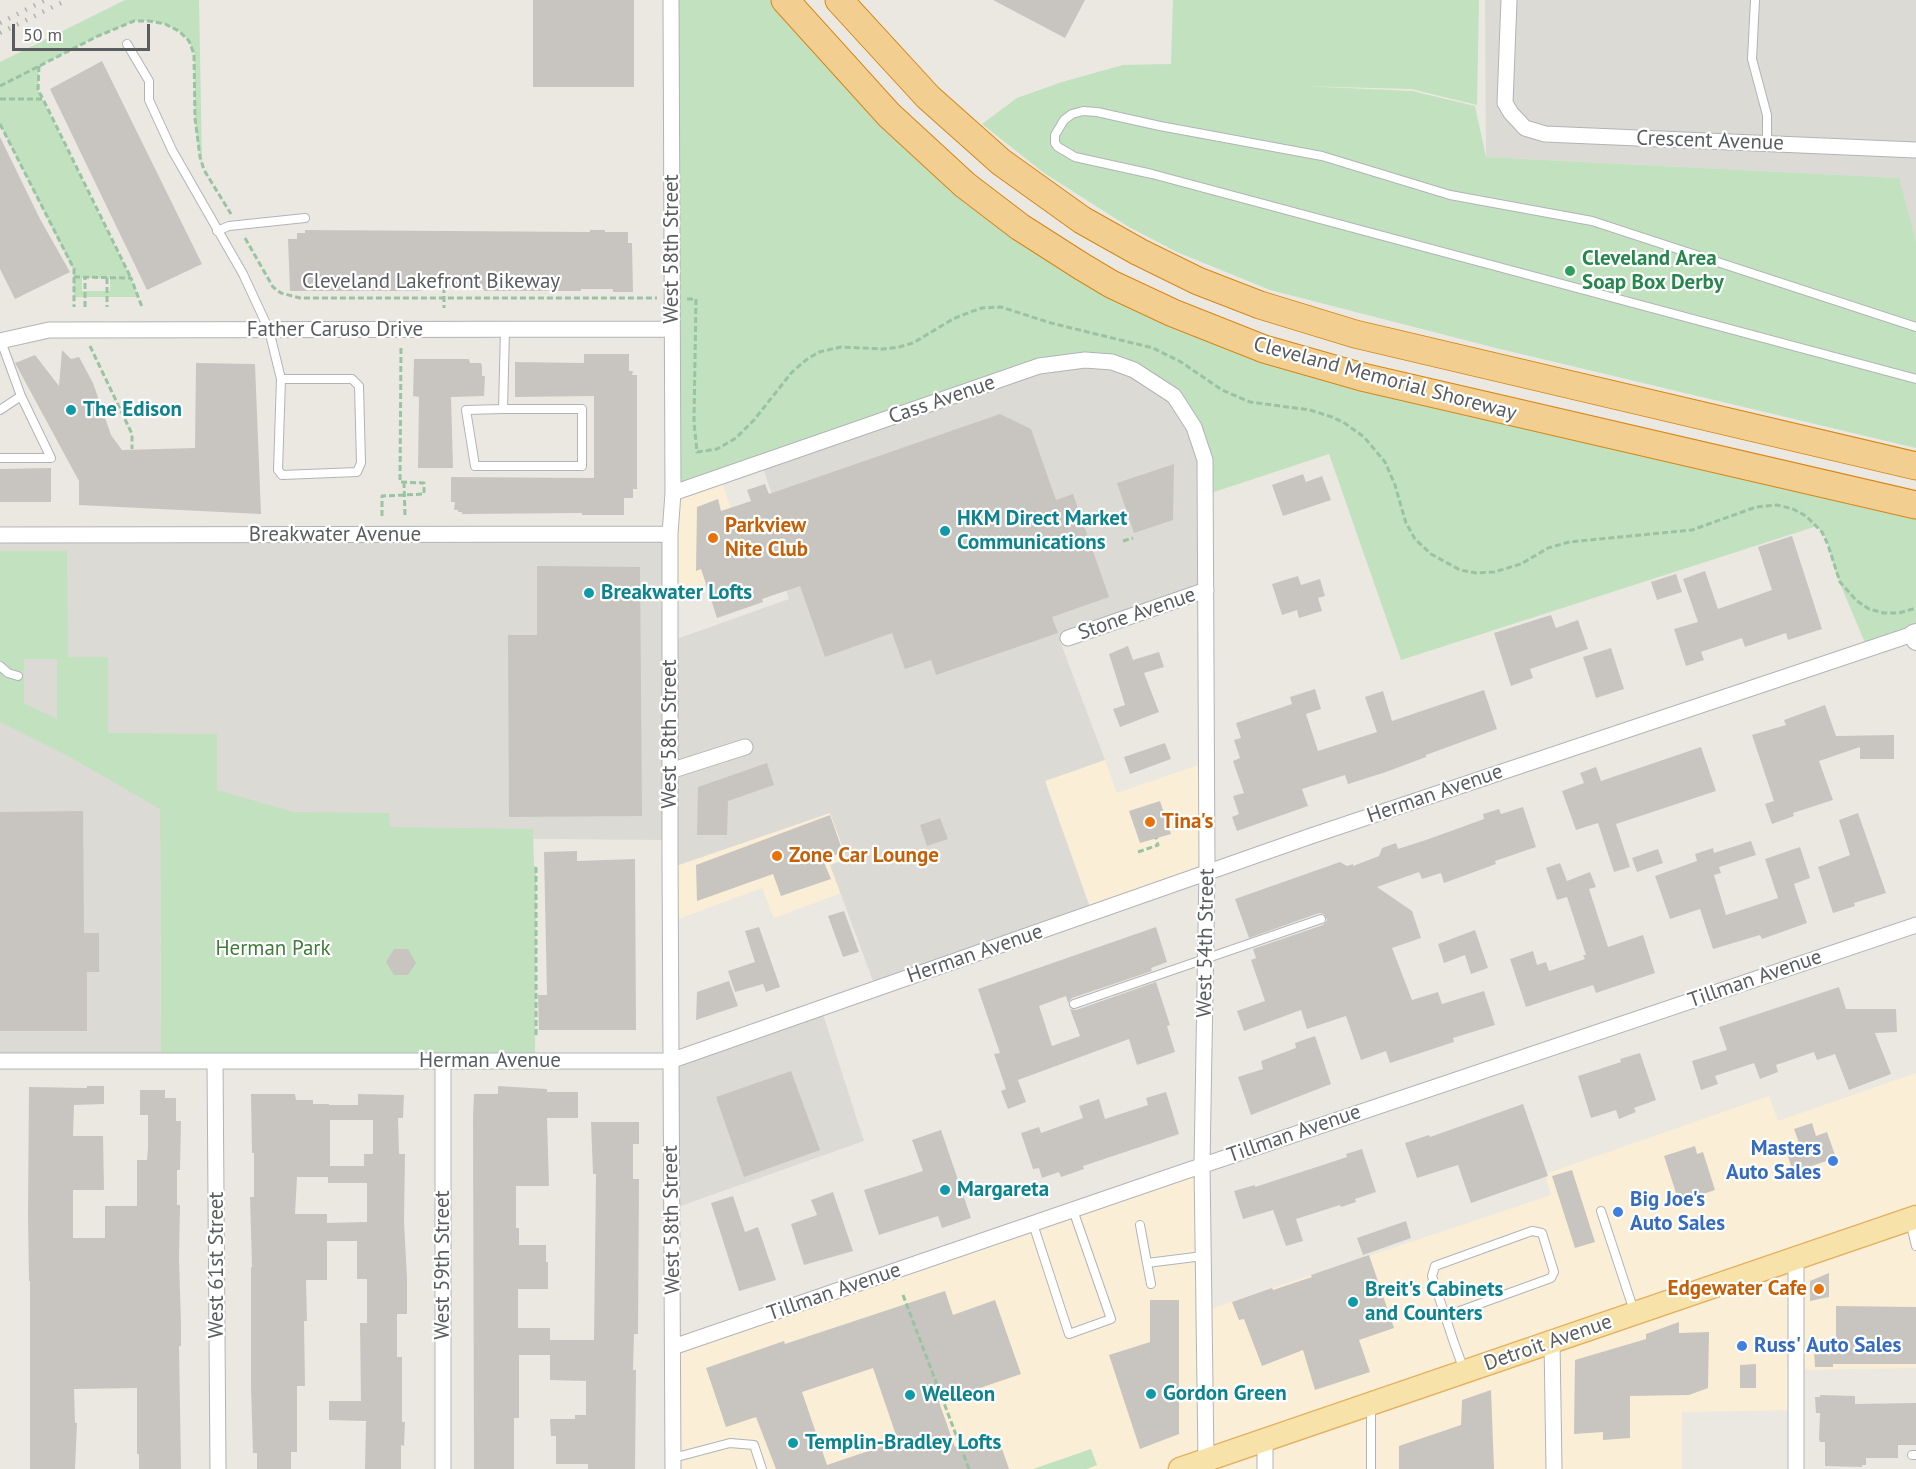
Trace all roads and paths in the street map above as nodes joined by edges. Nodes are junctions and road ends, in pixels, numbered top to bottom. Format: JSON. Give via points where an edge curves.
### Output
{"nodes":[{"id":1,"x":671,"y":0,"type":"edge"},
{"id":2,"x":785,"y":0,"type":"edge"},
{"id":3,"x":839,"y":0,"type":"edge"},
{"id":4,"x":1509,"y":0,"type":"edge"},
{"id":5,"x":1755,"y":0,"type":"edge"},
{"id":6,"x":127,"y":44,"type":"dead end"},
{"id":7,"x":39,"y":66,"type":"dead end"},
{"id":8,"x":0,"y":99,"type":"edge"},
{"id":9,"x":43,"y":99,"type":"junction"},
{"id":10,"x":0,"y":124,"type":"edge"},
{"id":11,"x":1767,"y":143,"type":"junction"},
{"id":12,"x":1916,"y":150,"type":"edge"},
{"id":13,"x":305,"y":218,"type":"dead end"},
{"id":14,"x":217,"y":231,"type":"junction"},
{"id":15,"x":244,"y":235,"type":"dead end"},
{"id":16,"x":74,"y":277,"type":"junction"},
{"id":17,"x":85,"y":277,"type":"junction"},
{"id":18,"x":107,"y":278,"type":"junction"},
{"id":19,"x":131,"y":278,"type":"junction"},
{"id":20,"x":444,"y":286,"type":"dead end"},
{"id":21,"x":445,"y":298,"type":"junction"},
{"id":22,"x":652,"y":298,"type":"dead end"},
{"id":23,"x":682,"y":299,"type":"dead end"},
{"id":24,"x":74,"y":307,"type":"dead end"},
{"id":25,"x":85,"y":307,"type":"dead end"},
{"id":26,"x":107,"y":307,"type":"dead end"},
{"id":27,"x":142,"y":307,"type":"dead end"},
{"id":28,"x":444,"y":308,"type":"dead end"},
{"id":29,"x":1916,"y":327,"type":"edge"},
{"id":30,"x":672,"y":329,"type":"junction"},
{"id":31,"x":269,"y":330,"type":"junction"},
{"id":32,"x":505,"y":330,"type":"junction"},
{"id":33,"x":1,"y":341,"type":"edge"},
{"id":34,"x":90,"y":346,"type":"dead end"},
{"id":35,"x":401,"y":347,"type":"dead end"},
{"id":36,"x":281,"y":379,"type":"junction"},
{"id":37,"x":1916,"y":380,"type":"edge"},
{"id":38,"x":21,"y":396,"type":"junction"},
{"id":39,"x":503,"y":409,"type":"junction"},
{"id":40,"x":0,"y":410,"type":"edge"},
{"id":41,"x":1194,"y":428,"type":"joint"},
{"id":42,"x":132,"y":449,"type":"dead end"},
{"id":43,"x":0,"y":458,"type":"edge"},
{"id":44,"x":1916,"y":466,"type":"edge"},
{"id":45,"x":404,"y":482,"type":"junction"},
{"id":46,"x":673,"y":493,"type":"junction"},
{"id":47,"x":405,"y":495,"type":"junction"},
{"id":48,"x":1916,"y":505,"type":"edge"},
{"id":49,"x":382,"y":516,"type":"dead end"},
{"id":50,"x":405,"y":516,"type":"dead end"},
{"id":51,"x":670,"y":534,"type":"junction"},
{"id":52,"x":0,"y":535,"type":"edge"},
{"id":53,"x":1133,"y":538,"type":"dead end"},
{"id":54,"x":1123,"y":541,"type":"dead end"},
{"id":55,"x":1206,"y":590,"type":"junction"},
{"id":56,"x":1916,"y":608,"type":"edge"},
{"id":57,"x":1915,"y":636,"type":"edge"},
{"id":58,"x":1068,"y":638,"type":"dead end"},
{"id":59,"x":0,"y":666,"type":"edge"},
{"id":60,"x":18,"y":676,"type":"dead end"},
{"id":61,"x":745,"y":747,"type":"dead end"},
{"id":62,"x":670,"y":771,"type":"junction"},
{"id":63,"x":1156,"y":838,"type":"dead end"},
{"id":64,"x":1144,"y":842,"type":"dead end"},
{"id":65,"x":1146,"y":849,"type":"junction"},
{"id":66,"x":1138,"y":852,"type":"dead end"},
{"id":67,"x":536,"y":867,"type":"dead end"},
{"id":68,"x":1207,"y":872,"type":"junction"},
{"id":69,"x":1321,"y":919,"type":"dead end"},
{"id":70,"x":1916,"y":925,"type":"edge"},
{"id":71,"x":1206,"y":959,"type":"junction"},
{"id":72,"x":1074,"y":1004,"type":"dead end"},
{"id":73,"x":536,"y":1036,"type":"dead end"},
{"id":74,"x":0,"y":1061,"type":"edge"},
{"id":75,"x":215,"y":1061,"type":"junction"},
{"id":76,"x":443,"y":1061,"type":"junction"},
{"id":77,"x":670,"y":1061,"type":"junction"},
{"id":78,"x":1202,"y":1166,"type":"junction"},
{"id":79,"x":1072,"y":1210,"type":"junction"},
{"id":80,"x":1601,"y":1211,"type":"dead end"},
{"id":81,"x":1913,"y":1218,"type":"edge"},
{"id":82,"x":1033,"y":1224,"type":"junction"},
{"id":83,"x":1140,"y":1225,"type":"dead end"},
{"id":84,"x":1916,"y":1246,"type":"edge"},
{"id":85,"x":1203,"y":1256,"type":"junction"},
{"id":86,"x":1796,"y":1257,"type":"junction"},
{"id":87,"x":1147,"y":1263,"type":"junction"},
{"id":88,"x":1151,"y":1284,"type":"dead end"},
{"id":89,"x":903,"y":1295,"type":"dead end"},
{"id":90,"x":1634,"y":1313,"type":"junction"},
{"id":91,"x":1446,"y":1317,"type":"junction"},
{"id":92,"x":1552,"y":1341,"type":"junction"},
{"id":93,"x":673,"y":1347,"type":"junction"},
{"id":94,"x":1464,"y":1371,"type":"junction"},
{"id":95,"x":1371,"y":1403,"type":"junction"},
{"id":96,"x":1264,"y":1440,"type":"junction"},
{"id":97,"x":1206,"y":1460,"type":"junction"},
{"id":98,"x":673,"y":1463,"type":"edge"},
{"id":99,"x":218,"y":1469,"type":"edge"},
{"id":100,"x":443,"y":1469,"type":"edge"},
{"id":101,"x":762,"y":1469,"type":"edge"},
{"id":102,"x":969,"y":1469,"type":"edge"},
{"id":103,"x":1180,"y":1469,"type":"edge"},
{"id":104,"x":1264,"y":1469,"type":"edge"},
{"id":105,"x":1371,"y":1469,"type":"edge"},
{"id":106,"x":1554,"y":1469,"type":"edge"},
{"id":107,"x":1796,"y":1469,"type":"edge"}],
"edges":[{"from":1,"to":30,"type":"street","name":"West 58th Street"},
{"from":2,"to":48,"type":"highway","name":"Cleveland Memorial Shoreway","via":[[889,115],[965,185],[1081,266],[1162,309],[1298,360]]},
{"from":3,"to":44,"type":"highway","name":"Cleveland Memorial Shoreway","via":[[928,97],[1001,162],[1082,220],[1198,281],[1355,334]]},
{"from":4,"to":11,"type":"street","name":"Crescent Avenue","via":[[1505,103],[1525,128],[1545,134]]},
{"from":5,"to":11,"type":"lane","via":[[1752,59],[1767,115]]},
{"from":6,"to":14,"type":"lane","via":[[149,81],[149,100],[172,150]]},
{"from":7,"to":9,"type":"path","via":[[38,90]]},
{"from":8,"to":9,"type":"path"},
{"from":9,"to":19,"type":"path"},
{"from":10,"to":16,"type":"path","via":[[74,269]]},
{"from":11,"to":12,"type":"street","name":"Crescent Avenue"},
{"from":13,"to":14,"type":"lane","via":[[229,226]]},
{"from":14,"to":31,"type":"lane","via":[[243,274]]},
{"from":15,"to":21,"type":"path","name":"Cleveland Lakefront Bikeway","via":[[270,284],[287,296]]},
{"from":16,"to":17,"type":"path"},
{"from":16,"to":24,"type":"path"},
{"from":17,"to":18,"type":"path"},
{"from":17,"to":25,"type":"path"},
{"from":18,"to":19,"type":"path"},
{"from":18,"to":26,"type":"path"},
{"from":19,"to":27,"type":"path"},
{"from":20,"to":21,"type":"path"},
{"from":21,"to":22,"type":"path","name":"Cleveland Lakefront Bikeway"},
{"from":21,"to":28,"type":"path"},
{"from":23,"to":56,"type":"path","via":[[696,299],[693,411],[697,452],[717,449],[736,438],[792,372],[819,352],[841,347],[883,349],[906,345],[963,314],[1001,307],[1153,348],[1222,390],[1250,402],[1322,412],[1342,422],[1364,437],[1385,462],[1415,538],[1431,554],[1460,570],[1494,572],[1569,542],[1692,530],[1756,507],[1777,505],[1806,516],[1822,532],[1840,582],[1857,601],[1884,613]]},
{"from":29,"to":37,"type":"lane","via":[[1592,221],[1450,195],[1322,156],[1097,112],[1072,114],[1055,135],[1058,147],[1075,157],[1152,174]]},
{"from":30,"to":32,"type":"street","name":"Father Caruso Drive"},
{"from":30,"to":46,"type":"street","name":"West 58th Street"},
{"from":31,"to":32,"type":"street","name":"Father Caruso Drive"},
{"from":31,"to":33,"type":"street","name":"Father Caruso Drive","via":[[49,330]]},
{"from":31,"to":36,"type":"lane"},
{"from":32,"to":39,"type":"lane"},
{"from":33,"to":38,"type":"lane"},
{"from":34,"to":42,"type":"path","via":[[132,434]]},
{"from":35,"to":45,"type":"path","via":[[400,482]]},
{"from":36,"to":36,"type":"lane","via":[[278,470],[282,475],[357,472],[361,463],[359,386],[352,379]]},
{"from":38,"to":40,"type":"lane"},
{"from":38,"to":43,"type":"lane","via":[[51,458]]},
{"from":39,"to":39,"type":"lane","via":[[582,409],[582,466],[475,466],[466,410]]},
{"from":41,"to":46,"type":"street","name":"Cass Avenue","via":[[1174,396],[1134,370],[1112,362],[1085,360],[1039,366]]},
{"from":41,"to":55,"type":"street","name":"West 54th Street","via":[[1205,460]]},
{"from":45,"to":47,"type":"path"},
{"from":45,"to":47,"type":"path","via":[[424,483],[424,494]]},
{"from":46,"to":51,"type":"street","name":"West 58th Street"},
{"from":47,"to":49,"type":"path","via":[[382,496]]},
{"from":47,"to":50,"type":"path"},
{"from":51,"to":52,"type":"street","name":"Breakwater Avenue"},
{"from":51,"to":62,"type":"street","name":"West 58th Street"},
{"from":53,"to":54,"type":"path"},
{"from":55,"to":58,"type":"street","name":"Stone Avenue"},
{"from":55,"to":68,"type":"street","name":"West 54th Street"},
{"from":57,"to":68,"type":"street","name":"Herman Avenue"},
{"from":59,"to":60,"type":"lane"},
{"from":61,"to":62,"type":"street"},
{"from":62,"to":77,"type":"street","name":"West 58th Street"},
{"from":63,"to":65,"type":"path","via":[[1158,844]]},
{"from":64,"to":65,"type":"path"},
{"from":65,"to":66,"type":"path"},
{"from":67,"to":73,"type":"path"},
{"from":68,"to":71,"type":"street","name":"West 54th Street"},
{"from":68,"to":77,"type":"street","name":"Herman Avenue"},
{"from":69,"to":71,"type":"lane"},
{"from":70,"to":78,"type":"street","name":"Tillman Avenue"},
{"from":71,"to":72,"type":"lane"},
{"from":71,"to":78,"type":"street","name":"West 54th Street"},
{"from":74,"to":75,"type":"street","name":"Herman Avenue"},
{"from":75,"to":76,"type":"street","name":"Herman Avenue"},
{"from":75,"to":99,"type":"street","name":"West 61st Street"},
{"from":76,"to":77,"type":"street","name":"Herman Avenue"},
{"from":76,"to":100,"type":"street","name":"West 59th Street"},
{"from":77,"to":93,"type":"street","name":"West 58th Street"},
{"from":78,"to":79,"type":"street","name":"Tillman Avenue"},
{"from":78,"to":85,"type":"street","name":"West 54th Street"},
{"from":79,"to":82,"type":"street","name":"Tillman Avenue"},
{"from":79,"to":82,"type":"lane","via":[[1111,1319],[1069,1334]]},
{"from":80,"to":90,"type":"lane"},
{"from":81,"to":84,"type":"lane"},
{"from":81,"to":86,"type":"main road","name":"Detroit Avenue"},
{"from":82,"to":93,"type":"street","name":"Tillman Avenue"},
{"from":83,"to":87,"type":"lane"},
{"from":85,"to":87,"type":"lane"},
{"from":85,"to":97,"type":"street","name":"West 54th Street"},
{"from":86,"to":90,"type":"main road","name":"Detroit Avenue"},
{"from":86,"to":107,"type":"street"},
{"from":87,"to":88,"type":"lane"},
{"from":89,"to":102,"type":"path"},
{"from":90,"to":92,"type":"main road","name":"Detroit Avenue"},
{"from":91,"to":91,"type":"lane","via":[[1432,1276],[1435,1266],[1532,1231],[1542,1233],[1554,1272],[1551,1278]]},
{"from":91,"to":94,"type":"lane"},
{"from":92,"to":94,"type":"main road","name":"Detroit Avenue"},
{"from":92,"to":106,"type":"street"},
{"from":93,"to":98,"type":"street","name":"West 58th Street"},
{"from":94,"to":95,"type":"main road","name":"Detroit Avenue"},
{"from":95,"to":96,"type":"main road","name":"Detroit Avenue"},
{"from":95,"to":105,"type":"lane"},
{"from":96,"to":97,"type":"main road","name":"Detroit Avenue"},
{"from":96,"to":104,"type":"street"},
{"from":97,"to":103,"type":"main road","name":"Detroit Avenue"},
{"from":98,"to":101,"type":"lane","via":[[730,1443],[754,1445]]}]}
